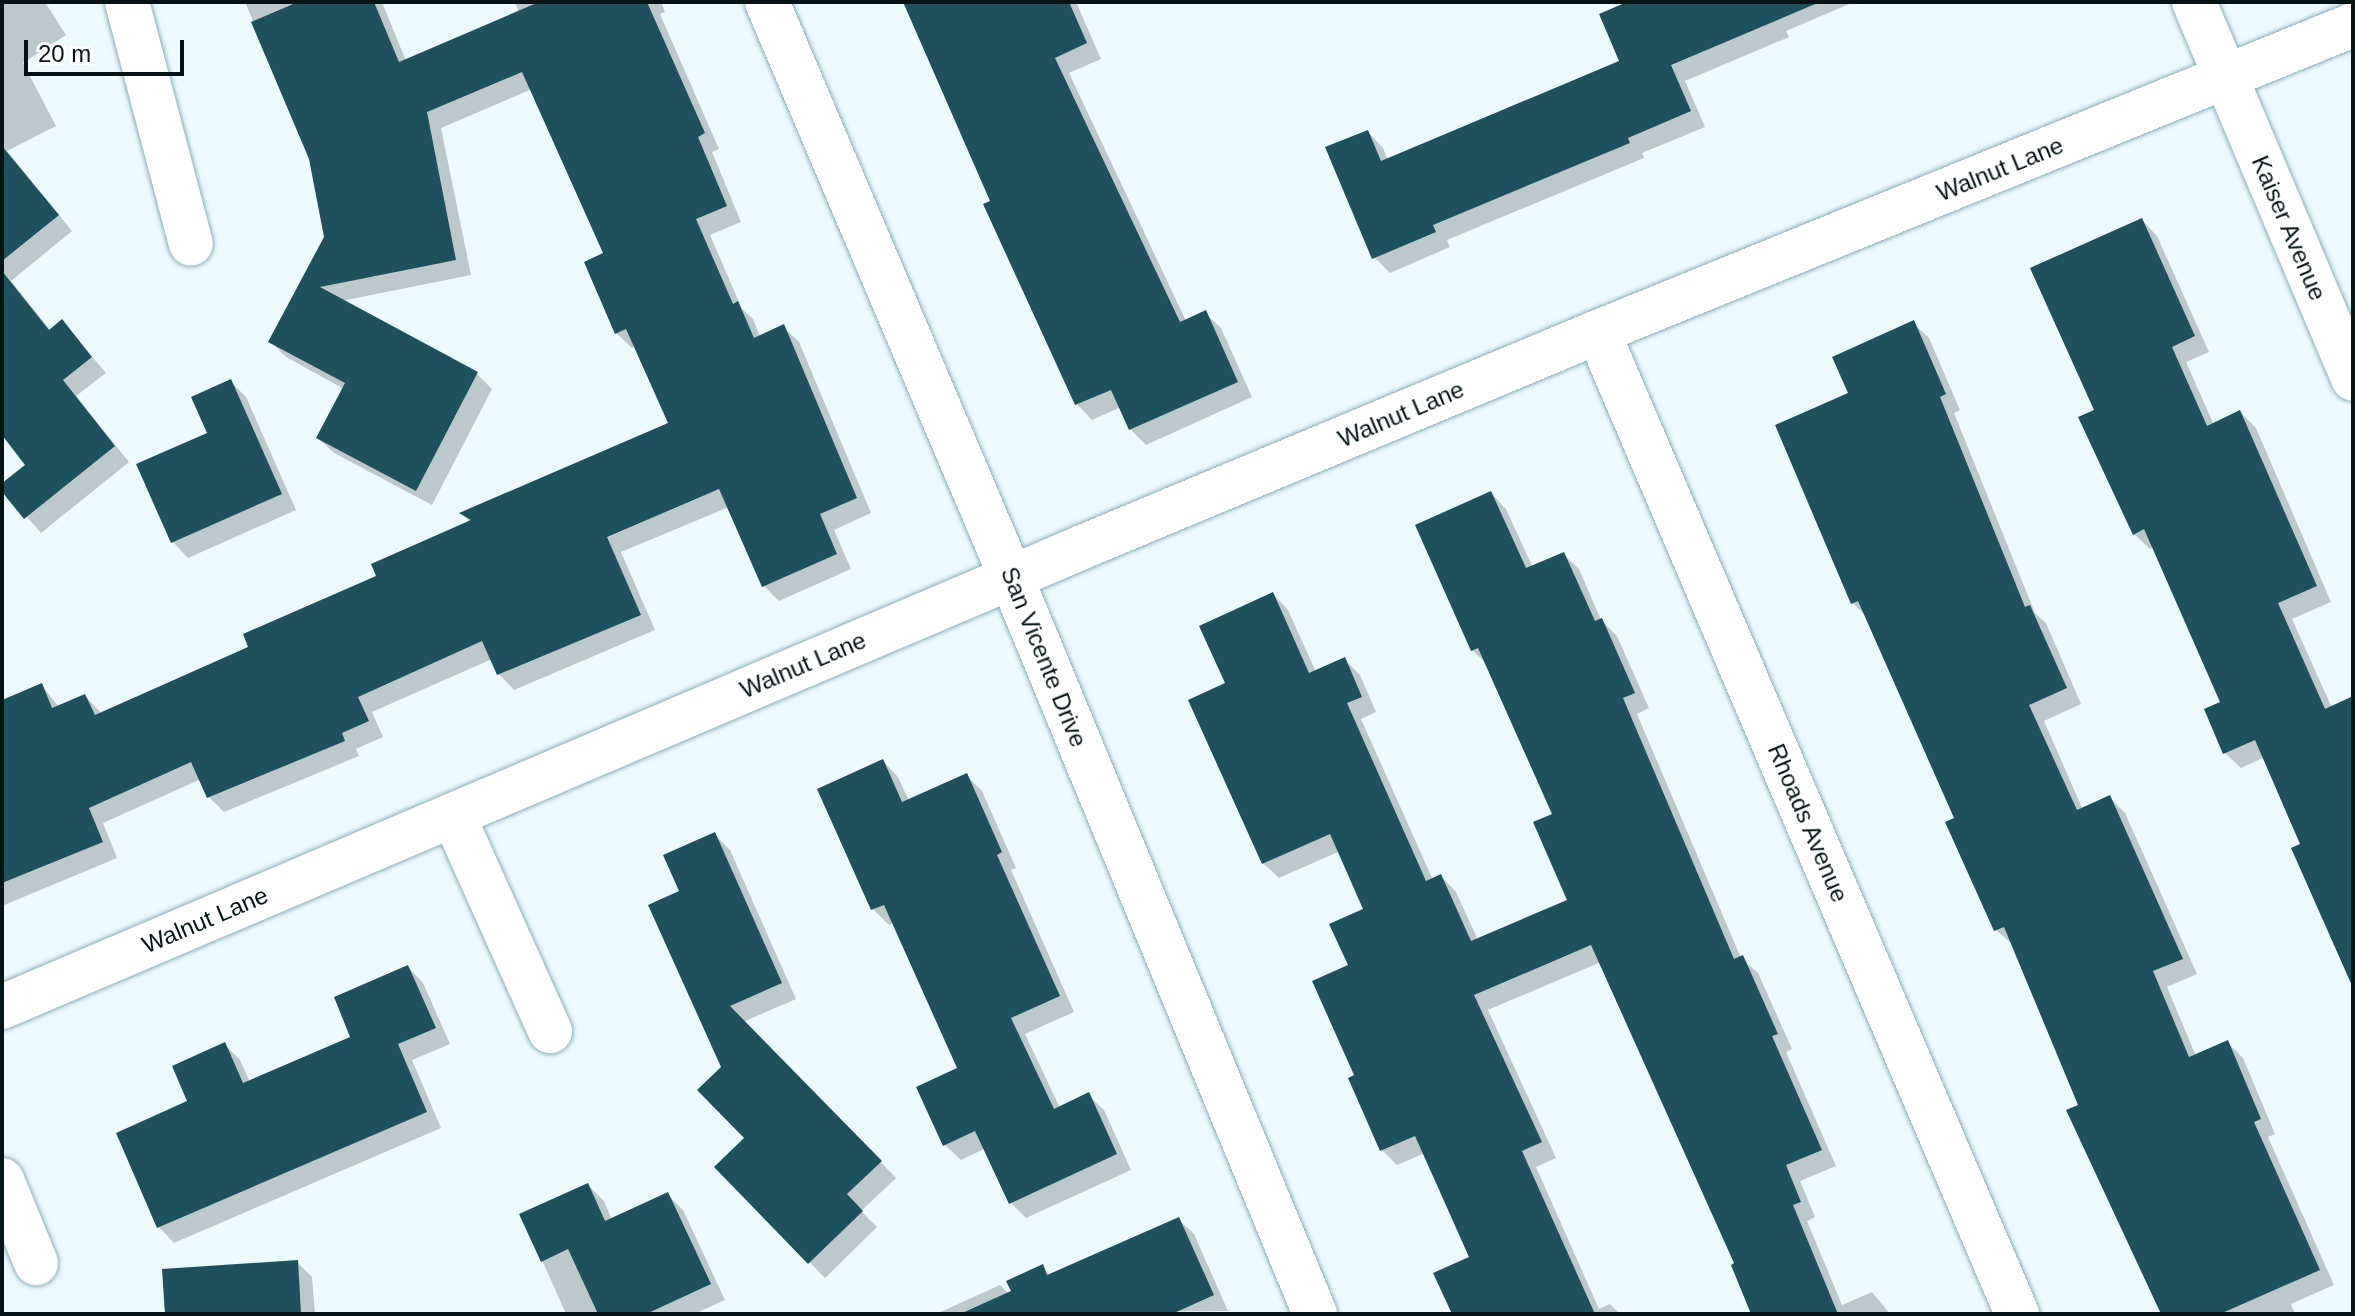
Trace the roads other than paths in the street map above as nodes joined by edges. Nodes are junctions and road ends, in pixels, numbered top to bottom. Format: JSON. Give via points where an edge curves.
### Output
{"nodes":[{"id":1,"x":127,"y":2,"type":"edge"},
{"id":2,"x":767,"y":2,"type":"edge"},
{"id":3,"x":2194,"y":2,"type":"edge"},
{"id":4,"x":2353,"y":25,"type":"edge"},
{"id":5,"x":2225,"y":78,"type":"junction"},
{"id":6,"x":191,"y":244,"type":"dead end"},
{"id":7,"x":1598,"y":332,"type":"junction"},
{"id":8,"x":2353,"y":379,"type":"edge"},
{"id":9,"x":1011,"y":577,"type":"junction"},
{"id":10,"x":453,"y":815,"type":"junction"},
{"id":11,"x":2,"y":1007,"type":"edge"},
{"id":12,"x":550,"y":1031,"type":"dead end"},
{"id":13,"x":2,"y":1180,"type":"edge"},
{"id":14,"x":36,"y":1263,"type":"dead end"},
{"id":15,"x":1315,"y":1314,"type":"edge"},
{"id":16,"x":2017,"y":1314,"type":"edge"}],
"edges":[{"from":1,"to":6,"type":"street"},
{"from":2,"to":9,"type":"street","name":"San Vicente Drive"},
{"from":3,"to":5,"type":"street"},
{"from":4,"to":5,"type":"street","name":"Walnut Lane"},
{"from":5,"to":7,"type":"street","name":"Walnut Lane"},
{"from":5,"to":8,"type":"street","name":"Kaiser Avenue"},
{"from":7,"to":9,"type":"street","name":"Walnut Lane"},
{"from":7,"to":16,"type":"street","name":"Rhoads Avenue"},
{"from":9,"to":10,"type":"street","name":"Walnut Lane"},
{"from":9,"to":15,"type":"street","name":"San Vicente Drive"},
{"from":10,"to":11,"type":"street","name":"Walnut Lane"},
{"from":10,"to":12,"type":"street"},
{"from":13,"to":14,"type":"street"}]}
